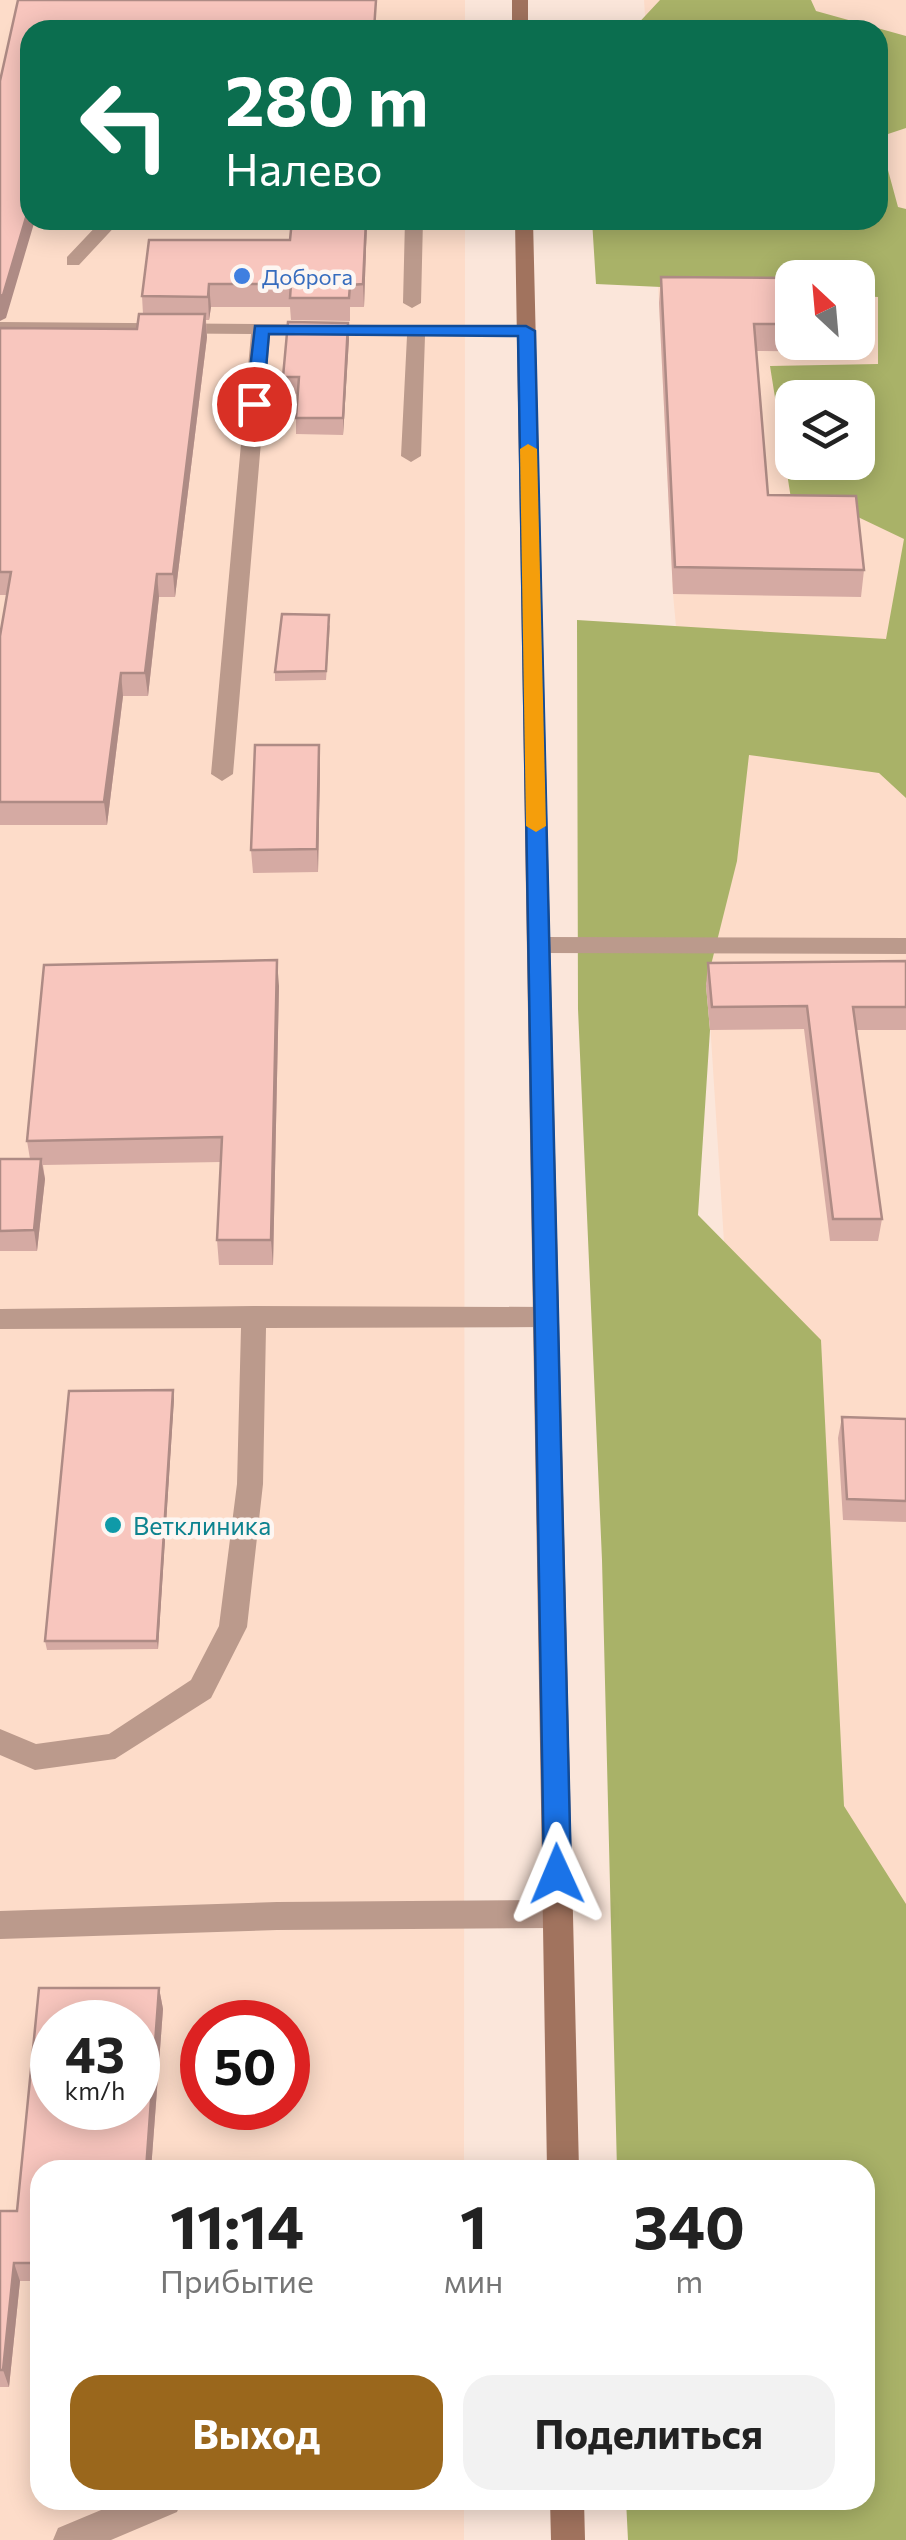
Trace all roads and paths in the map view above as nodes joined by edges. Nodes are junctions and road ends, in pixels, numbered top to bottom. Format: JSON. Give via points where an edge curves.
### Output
{"nodes":[{"id":1,"x":102,"y":230,"type":"edge"},
{"id":2,"x":414,"y":230,"type":"edge"},
{"id":3,"x":524,"y":230,"type":"edge"},
{"id":4,"x":73,"y":261,"type":"dead end"},
{"id":5,"x":412,"y":303,"type":"dead end"},
{"id":6,"x":0,"y":327,"type":"edge"},
{"id":7,"x":261,"y":329,"type":"junction"},
{"id":8,"x":416,"y":330,"type":"junction"},
{"id":9,"x":526,"y":331,"type":"junction"},
{"id":10,"x":410,"y":456,"type":"dead end"},
{"id":11,"x":222,"y":774,"type":"dead end"},
{"id":12,"x":538,"y":945,"type":"junction"},
{"id":13,"x":906,"y":946,"type":"edge"},
{"id":14,"x":254,"y":1316,"type":"junction"},
{"id":15,"x":546,"y":1317,"type":"junction"},
{"id":16,"x":0,"y":1320,"type":"edge"},
{"id":17,"x":0,"y":1742,"type":"edge"},
{"id":18,"x":558,"y":1914,"type":"junction"},
{"id":19,"x":0,"y":1924,"type":"edge"},
{"id":20,"x":563,"y":2160,"type":"edge"},
{"id":21,"x":142,"y":2510,"type":"edge"},
{"id":22,"x":567,"y":2510,"type":"edge"},
{"id":23,"x":70,"y":2540,"type":"edge"},
{"id":24,"x":568,"y":2540,"type":"edge"}],
"edges":[{"from":1,"to":4,"type":"lane"},
{"from":2,"to":5,"type":"lane"},
{"from":3,"to":9,"type":"main road"},
{"from":6,"to":7,"type":"lane"},
{"from":7,"to":8,"type":"lane"},
{"from":7,"to":11,"type":"lane"},
{"from":8,"to":9,"type":"lane"},
{"from":8,"to":10,"type":"lane"},
{"from":9,"to":12,"type":"main road"},
{"from":12,"to":13,"type":"lane"},
{"from":12,"to":15,"type":"main road"},
{"from":14,"to":15,"type":"lane"},
{"from":14,"to":16,"type":"lane"},
{"from":14,"to":17,"type":"lane","via":[[250,1484],[233,1627],[201,1689],[116,1746],[35,1757]]},
{"from":15,"to":18,"type":"main road"},
{"from":18,"to":19,"type":"lane"},
{"from":18,"to":20,"type":"main road"},
{"from":21,"to":23,"type":"lane"},
{"from":22,"to":24,"type":"main road"}]}
